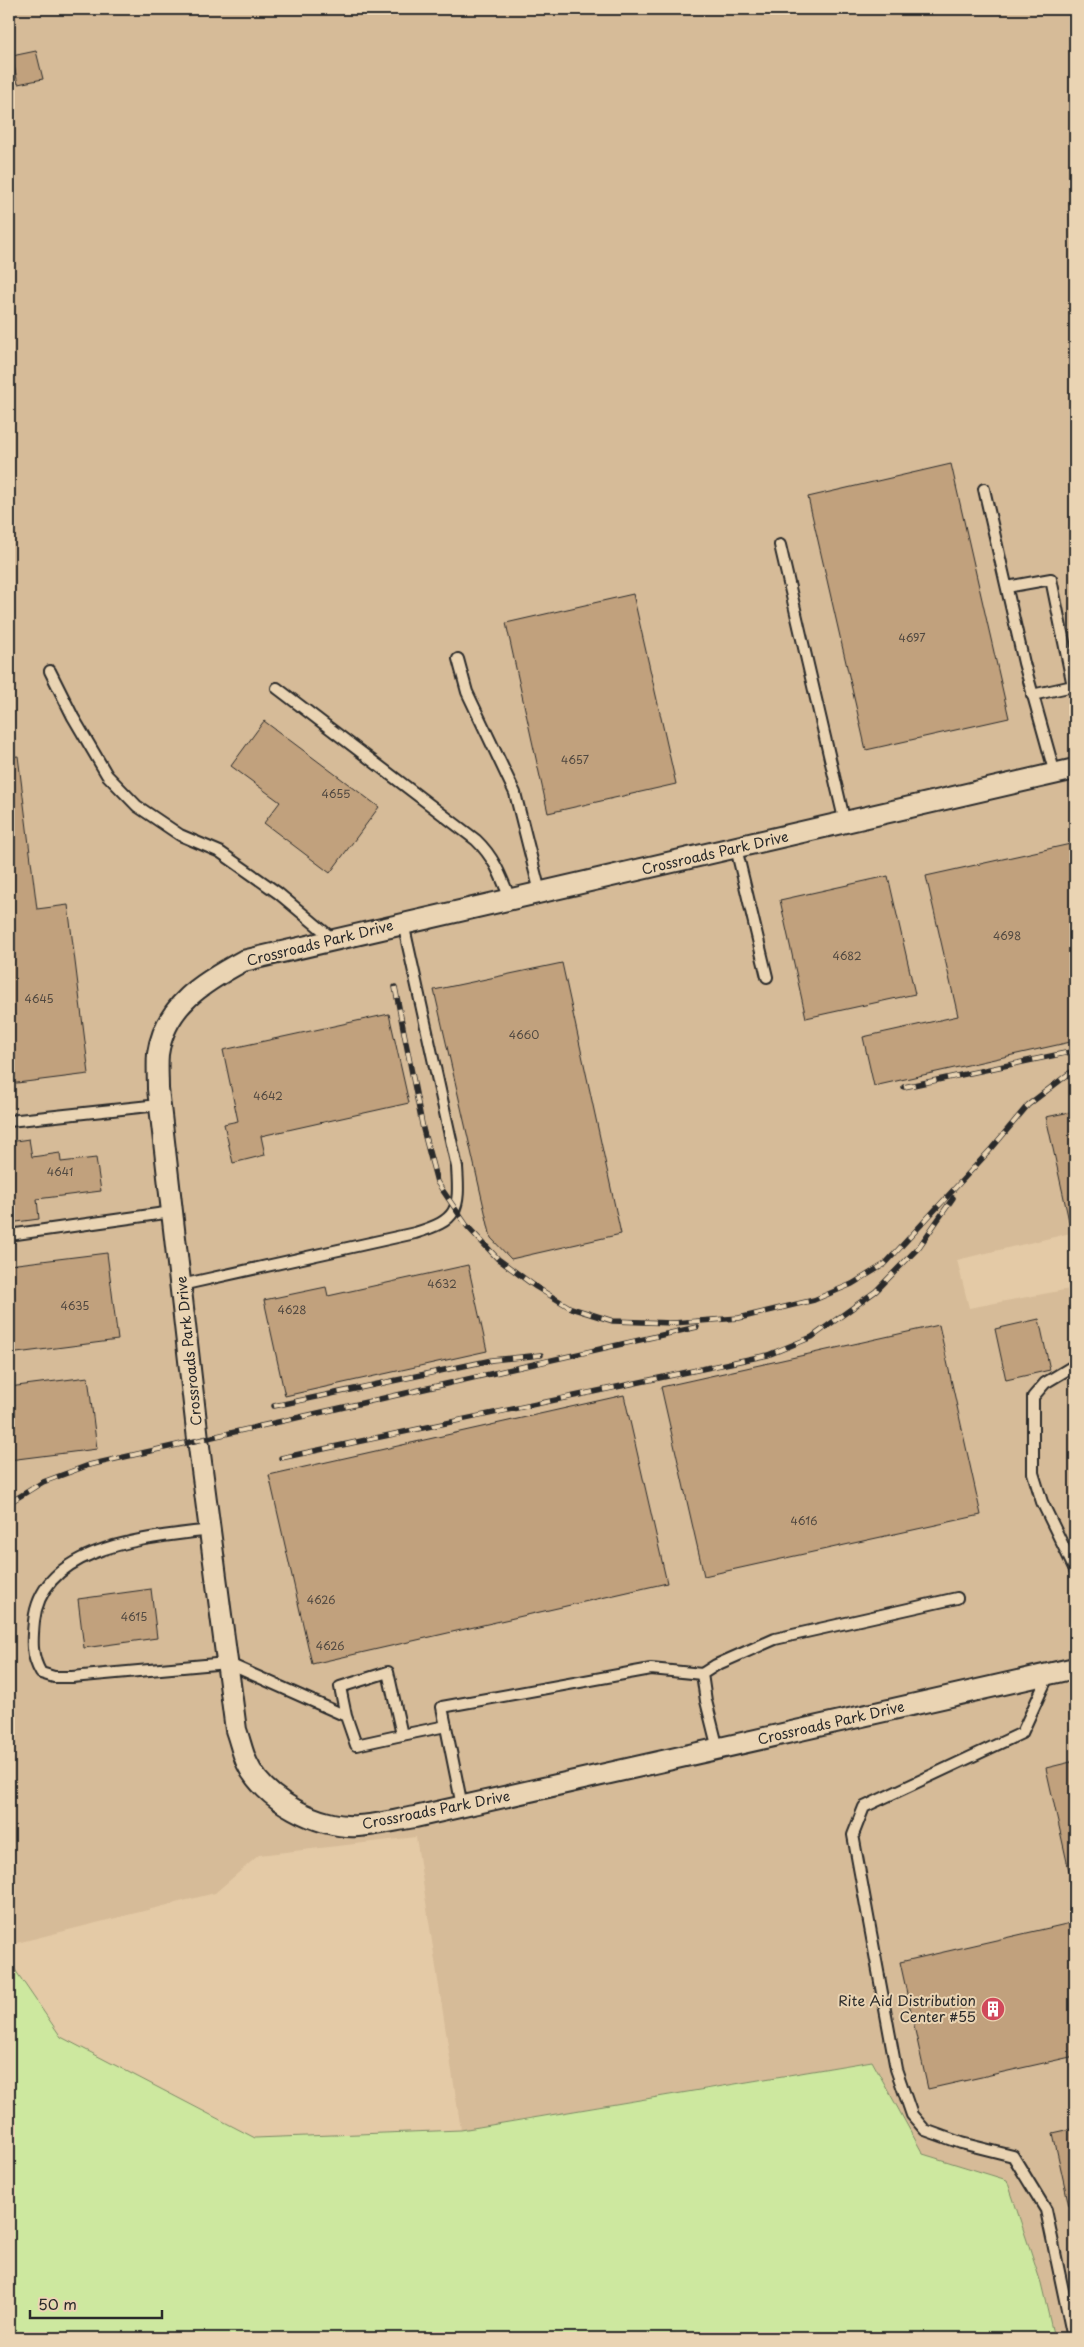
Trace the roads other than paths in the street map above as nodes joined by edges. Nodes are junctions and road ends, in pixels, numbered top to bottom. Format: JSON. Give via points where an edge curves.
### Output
{"nodes":[{"id":1,"x":984,"y":489,"type":"dead end"},
{"id":2,"x":780,"y":545,"type":"dead end"},
{"id":3,"x":1007,"y":588,"type":"junction"},
{"id":4,"x":458,"y":659,"type":"dead end"},
{"id":5,"x":50,"y":670,"type":"dead end"},
{"id":6,"x":277,"y":688,"type":"dead end"},
{"id":7,"x":1032,"y":695,"type":"junction"},
{"id":8,"x":1075,"y":769,"type":"edge"},
{"id":9,"x":1055,"y":774,"type":"junction"},
{"id":10,"x":845,"y":823,"type":"junction"},
{"id":11,"x":736,"y":848,"type":"junction"},
{"id":12,"x":540,"y":892,"type":"junction"},
{"id":13,"x":510,"y":899,"type":"junction"},
{"id":14,"x":403,"y":923,"type":"junction"},
{"id":15,"x":333,"y":939,"type":"junction"},
{"id":16,"x":767,"y":977,"type":"dead end"},
{"id":17,"x":159,"y":1105,"type":"junction"},
{"id":18,"x":9,"y":1121,"type":"edge"},
{"id":19,"x":172,"y":1212,"type":"junction"},
{"id":20,"x":9,"y":1235,"type":"edge"},
{"id":21,"x":181,"y":1285,"type":"junction"},
{"id":22,"x":1075,"y":1365,"type":"edge"},
{"id":23,"x":210,"y":1530,"type":"junction"},
{"id":24,"x":1075,"y":1570,"type":"edge"},
{"id":25,"x":957,"y":1598,"type":"dead end"},
{"id":26,"x":227,"y":1663,"type":"junction"},
{"id":27,"x":1075,"y":1668,"type":"edge"},
{"id":28,"x":702,"y":1674,"type":"junction"},
{"id":29,"x":1050,"y":1674,"type":"junction"},
{"id":30,"x":346,"y":1716,"type":"junction"},
{"id":31,"x":446,"y":1726,"type":"junction"},
{"id":32,"x":402,"y":1735,"type":"junction"},
{"id":33,"x":718,"y":1749,"type":"junction"},
{"id":34,"x":462,"y":1806,"type":"junction"},
{"id":35,"x":1073,"y":2338,"type":"edge"}],
"edges":[{"from":1,"to":3,"type":"lane"},
{"from":2,"to":10,"type":"lane"},
{"from":3,"to":7,"type":"lane"},
{"from":3,"to":7,"type":"lane","via":[[1051,579],[1074,686]]},
{"from":4,"to":12,"type":"lane","via":[[467,692],[515,793]]},
{"from":5,"to":15,"type":"lane","via":[[107,775],[137,806],[180,835],[220,852],[278,893]]},
{"from":6,"to":13,"type":"lane","via":[[476,840],[489,852]]},
{"from":7,"to":9,"type":"lane"},
{"from":8,"to":9,"type":"street","name":"Crossroads Park Drive"},
{"from":9,"to":10,"type":"street","name":"Crossroads Park Drive"},
{"from":10,"to":11,"type":"street","name":"Crossroads Park Drive"},
{"from":11,"to":12,"type":"street","name":"Crossroads Park Drive"},
{"from":11,"to":16,"type":"lane"},
{"from":12,"to":13,"type":"street","name":"Crossroads Park Drive"},
{"from":13,"to":14,"type":"street","name":"Crossroads Park Drive"},
{"from":14,"to":15,"type":"street","name":"Crossroads Park Drive"},
{"from":14,"to":21,"type":"lane","via":[[457,1167],[456,1210],[434,1227],[415,1233]]},
{"from":15,"to":17,"type":"street","name":"Crossroads Park Drive","via":[[244,961],[208,980],[185,998],[168,1022],[158,1054]]},
{"from":17,"to":18,"type":"lane"},
{"from":17,"to":19,"type":"street","name":"Crossroads Park Drive"},
{"from":19,"to":20,"type":"lane"},
{"from":19,"to":21,"type":"street","name":"Crossroads Park Drive"},
{"from":21,"to":23,"type":"street","name":"Crossroads Park Drive"},
{"from":22,"to":24,"type":"lane","via":[[1045,1383],[1033,1397],[1033,1473],[1042,1502]]},
{"from":23,"to":26,"type":"street","name":"Crossroads Park Drive"},
{"from":23,"to":26,"type":"lane","via":[[143,1539],[73,1561],[50,1580],[35,1612],[32,1633],[34,1660],[41,1673],[72,1678]]},
{"from":25,"to":28,"type":"lane","via":[[775,1639]]},
{"from":26,"to":30,"type":"lane"},
{"from":26,"to":34,"type":"street","name":"Crossroads Park Drive","via":[[236,1730],[247,1764],[260,1783],[296,1811],[326,1824],[357,1826]]},
{"from":27,"to":29,"type":"street","name":"Crossroads Park Drive"},
{"from":28,"to":31,"type":"lane","via":[[651,1669],[465,1702],[442,1708]]},
{"from":28,"to":33,"type":"lane"},
{"from":29,"to":33,"type":"street","name":"Crossroads Park Drive"},
{"from":29,"to":35,"type":"lane","via":[[1022,1733],[864,1807],[853,1835],[896,2069],[912,2115],[925,2130],[1013,2156],[1046,2210]]},
{"from":30,"to":32,"type":"lane","via":[[356,1745]]},
{"from":30,"to":32,"type":"lane","via":[[340,1687],[388,1672]]},
{"from":31,"to":32,"type":"lane"},
{"from":31,"to":34,"type":"lane"},
{"from":33,"to":34,"type":"street","name":"Crossroads Park Drive"}]}
